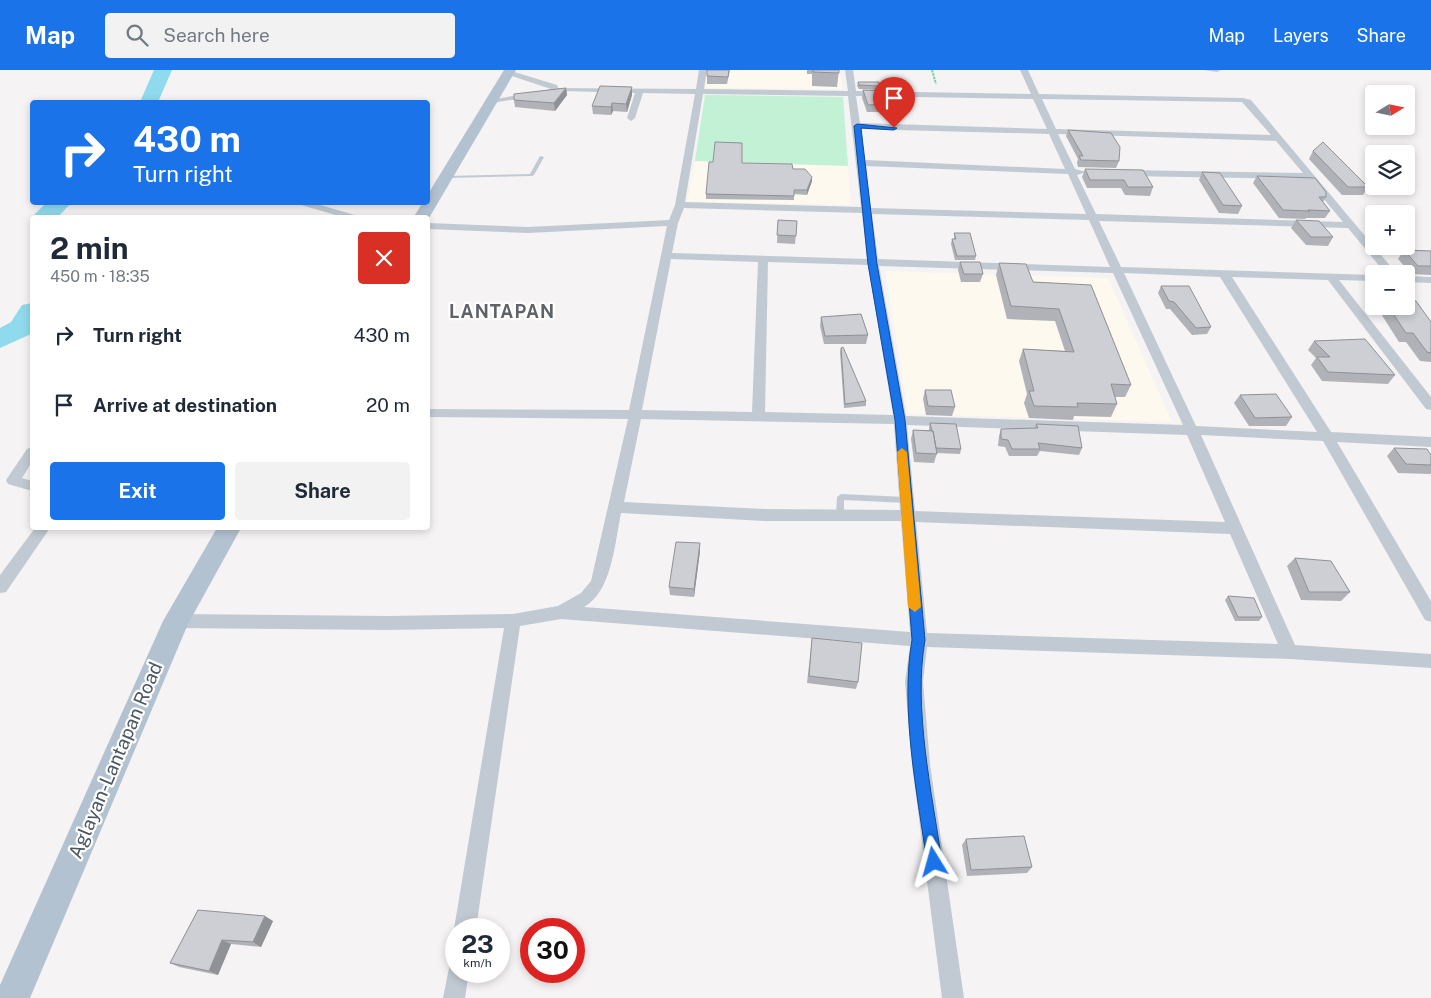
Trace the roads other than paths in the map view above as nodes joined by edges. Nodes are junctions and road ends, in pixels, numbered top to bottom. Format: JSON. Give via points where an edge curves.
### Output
{"nodes":[{"id":1,"x":703,"y":70,"type":"edge"},
{"id":2,"x":849,"y":70,"type":"edge"},
{"id":3,"x":1024,"y":70,"type":"edge"},
{"id":4,"x":1208,"y":70,"type":"edge"},
{"id":5,"x":1217,"y":70,"type":"edge"},
{"id":6,"x":509,"y":71,"type":"edge"},
{"id":7,"x":563,"y":89,"type":"junction"},
{"id":8,"x":640,"y":91,"type":"junction"},
{"id":9,"x":700,"y":92,"type":"junction"},
{"id":10,"x":851,"y":93,"type":"junction"},
{"id":11,"x":1037,"y":96,"type":"junction"},
{"id":12,"x":490,"y":102,"type":"junction"},
{"id":13,"x":631,"y":118,"type":"dead end"},
{"id":14,"x":857,"y":126,"type":"junction"},
{"id":15,"x":1053,"y":133,"type":"junction"},
{"id":16,"x":1276,"y":138,"type":"junction"},
{"id":17,"x":542,"y":157,"type":"dead end"},
{"id":18,"x":860,"y":163,"type":"junction"},
{"id":19,"x":1072,"y":172,"type":"junction"},
{"id":20,"x":1092,"y":172,"type":"edge"},
{"id":21,"x":1112,"y":173,"type":"edge"},
{"id":22,"x":1310,"y":176,"type":"junction"},
{"id":23,"x":446,"y":177,"type":"junction"},
{"id":24,"x":430,"y":203,"type":"edge"},
{"id":25,"x":308,"y":205,"type":"edge"},
{"id":26,"x":680,"y":205,"type":"junction"},
{"id":27,"x":865,"y":210,"type":"junction"},
{"id":28,"x":348,"y":215,"type":"edge"},
{"id":29,"x":1093,"y":218,"type":"junction"},
{"id":30,"x":673,"y":223,"type":"junction"},
{"id":31,"x":1351,"y":225,"type":"junction"},
{"id":32,"x":430,"y":226,"type":"edge"},
{"id":33,"x":667,"y":256,"type":"junction"},
{"id":34,"x":763,"y":260,"type":"junction"},
{"id":35,"x":872,"y":264,"type":"junction"},
{"id":36,"x":1384,"y":265,"type":"edge"},
{"id":37,"x":1117,"y":272,"type":"junction"},
{"id":38,"x":1225,"y":275,"type":"junction"},
{"id":39,"x":1331,"y":277,"type":"junction"},
{"id":40,"x":1365,"y":278,"type":"edge"},
{"id":41,"x":1415,"y":279,"type":"edge"},
{"id":42,"x":1431,"y":280,"type":"edge"},
{"id":43,"x":1431,"y":406,"type":"edge"},
{"id":44,"x":430,"y":413,"type":"edge"},
{"id":45,"x":636,"y":413,"type":"junction"},
{"id":46,"x":758,"y":416,"type":"junction"},
{"id":47,"x":900,"y":420,"type":"junction"},
{"id":48,"x":1191,"y":429,"type":"junction"},
{"id":49,"x":1327,"y":436,"type":"junction"},
{"id":50,"x":1431,"y":442,"type":"edge"},
{"id":51,"x":30,"y":455,"type":"edge"},
{"id":52,"x":30,"y":485,"type":"edge"},
{"id":53,"x":906,"y":500,"type":"junction"},
{"id":54,"x":615,"y":507,"type":"junction"},
{"id":55,"x":840,"y":516,"type":"junction"},
{"id":56,"x":907,"y":516,"type":"junction"},
{"id":57,"x":1233,"y":528,"type":"junction"},
{"id":58,"x":42,"y":530,"type":"edge"},
{"id":59,"x":228,"y":530,"type":"edge"},
{"id":60,"x":0,"y":586,"type":"edge"},
{"id":61,"x":561,"y":612,"type":"junction"},
{"id":62,"x":1431,"y":614,"type":"edge"},
{"id":63,"x":176,"y":621,"type":"junction"},
{"id":64,"x":513,"y":621,"type":"junction"},
{"id":65,"x":919,"y":640,"type":"junction"},
{"id":66,"x":1290,"y":652,"type":"junction"},
{"id":67,"x":1431,"y":661,"type":"edge"},
{"id":68,"x":467,"y":918,"type":"edge"},
{"id":69,"x":456,"y":983,"type":"edge"},
{"id":70,"x":12,"y":998,"type":"edge"},
{"id":71,"x":454,"y":998,"type":"edge"},
{"id":72,"x":953,"y":998,"type":"edge"}],
"edges":[{"from":1,"to":9,"type":"street"},
{"from":2,"to":10,"type":"street"},
{"from":3,"to":11,"type":"street"},
{"from":4,"to":5,"type":"street"},
{"from":6,"to":7,"type":"street","via":[[530,81]]},
{"from":6,"to":12,"type":"main road"},
{"from":7,"to":8,"type":"street"},
{"from":7,"to":12,"type":"street"},
{"from":8,"to":9,"type":"street"},
{"from":8,"to":13,"type":"street"},
{"from":9,"to":10,"type":"street"},
{"from":9,"to":26,"type":"street"},
{"from":10,"to":11,"type":"street"},
{"from":10,"to":14,"type":"street"},
{"from":11,"to":15,"type":"street"},
{"from":11,"to":16,"type":"street","via":[[1243,100]]},
{"from":12,"to":23,"type":"main road"},
{"from":14,"to":15,"type":"street"},
{"from":14,"to":18,"type":"street"},
{"from":15,"to":16,"type":"street"},
{"from":15,"to":19,"type":"street"},
{"from":16,"to":22,"type":"street"},
{"from":17,"to":23,"type":"lane","via":[[532,175]]},
{"from":18,"to":19,"type":"street"},
{"from":18,"to":27,"type":"street"},
{"from":19,"to":20,"type":"street"},
{"from":19,"to":29,"type":"street"},
{"from":21,"to":22,"type":"street"},
{"from":22,"to":31,"type":"street"},
{"from":23,"to":24,"type":"main road"},
{"from":25,"to":28,"type":"street"},
{"from":26,"to":27,"type":"street"},
{"from":26,"to":30,"type":"street"},
{"from":27,"to":29,"type":"street"},
{"from":27,"to":35,"type":"street"},
{"from":29,"to":31,"type":"street"},
{"from":29,"to":37,"type":"street"},
{"from":30,"to":32,"type":"street","via":[[528,230]]},
{"from":30,"to":33,"type":"street"},
{"from":31,"to":36,"type":"street"},
{"from":33,"to":34,"type":"street"},
{"from":33,"to":45,"type":"street"},
{"from":34,"to":35,"type":"street"},
{"from":34,"to":46,"type":"street"},
{"from":35,"to":37,"type":"street"},
{"from":35,"to":47,"type":"street"},
{"from":37,"to":38,"type":"street"},
{"from":37,"to":48,"type":"street"},
{"from":38,"to":39,"type":"street"},
{"from":38,"to":49,"type":"street"},
{"from":39,"to":40,"type":"street"},
{"from":39,"to":43,"type":"street"},
{"from":41,"to":42,"type":"street"},
{"from":44,"to":45,"type":"street"},
{"from":45,"to":46,"type":"street"},
{"from":45,"to":54,"type":"street"},
{"from":46,"to":47,"type":"street"},
{"from":47,"to":48,"type":"street"},
{"from":47,"to":53,"type":"street"},
{"from":48,"to":49,"type":"street"},
{"from":48,"to":57,"type":"street"},
{"from":49,"to":50,"type":"street"},
{"from":49,"to":62,"type":"street"},
{"from":51,"to":52,"type":"street","via":[[13,480]]},
{"from":53,"to":55,"type":"lane","via":[[841,497]]},
{"from":53,"to":56,"type":"street"},
{"from":54,"to":55,"type":"street","via":[[764,516]]},
{"from":54,"to":61,"type":"street","via":[[598,583],[587,598]]},
{"from":55,"to":56,"type":"street"},
{"from":56,"to":57,"type":"street"},
{"from":56,"to":65,"type":"street"},
{"from":57,"to":66,"type":"street"},
{"from":58,"to":60,"type":"street"},
{"from":59,"to":63,"type":"main road","name":"Aglayan-Lantapan Road"},
{"from":61,"to":64,"type":"street"},
{"from":61,"to":65,"type":"street"},
{"from":63,"to":64,"type":"street","via":[[388,624]]},
{"from":63,"to":70,"type":"main road","name":"Aglayan-Lantapan Road"},
{"from":64,"to":68,"type":"street"},
{"from":65,"to":66,"type":"street"},
{"from":65,"to":72,"type":"street","via":[[914,682],[921,764]]},
{"from":66,"to":67,"type":"street"},
{"from":69,"to":71,"type":"street"}]}
